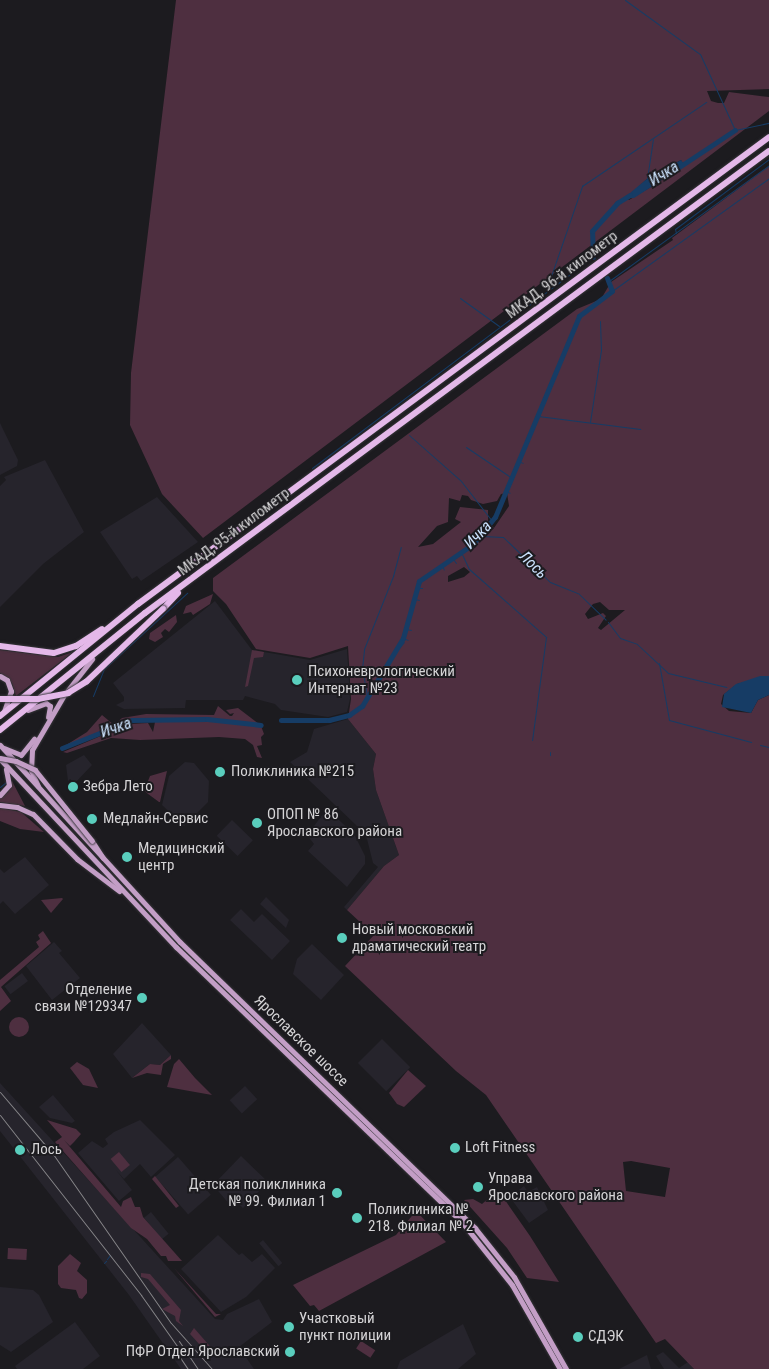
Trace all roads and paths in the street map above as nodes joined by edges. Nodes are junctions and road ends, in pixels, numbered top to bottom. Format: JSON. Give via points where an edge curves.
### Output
{"nodes":[{"id":1,"x":769,"y":137,"type":"edge"},
{"id":2,"x":769,"y":151,"type":"edge"},
{"id":3,"x":402,"y":409,"type":"joint"},
{"id":4,"x":409,"y":418,"type":"joint"},
{"id":5,"x":191,"y":579,"type":"junction"},
{"id":6,"x":138,"y":604,"type":"junction"},
{"id":7,"x":0,"y":647,"type":"edge"},
{"id":8,"x":102,"y":648,"type":"junction"},
{"id":9,"x":0,"y":676,"type":"edge"},
{"id":10,"x":0,"y":699,"type":"edge"},
{"id":11,"x":21,"y":714,"type":"junction"},
{"id":12,"x":1,"y":715,"type":"edge"},
{"id":13,"x":3,"y":728,"type":"edge"},
{"id":14,"x":0,"y":746,"type":"edge"},
{"id":15,"x":0,"y":759,"type":"edge"},
{"id":16,"x":41,"y":793,"type":"junction"},
{"id":17,"x":0,"y":795,"type":"edge"},
{"id":18,"x":0,"y":805,"type":"edge"},
{"id":19,"x":114,"y":872,"type":"junction"},
{"id":20,"x":135,"y":904,"type":"junction"},
{"id":21,"x":360,"y":1119,"type":"junction"},
{"id":22,"x":494,"y":1256,"type":"junction"},
{"id":23,"x":560,"y":1369,"type":"edge"},
{"id":24,"x":566,"y":1369,"type":"edge"}],
"edges":[{"from":1,"to":3,"type":"highway","name":"МКАД, 96-й километр"},
{"from":2,"to":4,"type":"highway","name":"МКАД, 96-й километр"},
{"from":3,"to":6,"type":"highway","name":"МКАД, 95-й километр"},
{"from":4,"to":5,"type":"highway","name":"МКАД, 95-й километр"},
{"from":5,"to":8,"type":"highway","name":"МКАД, 95-й километр"},
{"from":5,"to":10,"type":"highway","bridge":true,"via":[[78,688],[54,697]]},
{"from":6,"to":7,"type":"highway","via":[[69,649],[45,654]]},
{"from":6,"to":12,"type":"highway","name":"МКАД, 95-й километр"},
{"from":8,"to":11,"type":"highway","name":"МКАД, 95-й километр"},
{"from":8,"to":16,"type":"main road","via":[[78,675],[35,743],[30,762]]},
{"from":9,"to":12,"type":"main road","via":[[12,691]]},
{"from":11,"to":13,"type":"highway","name":"МКАД, 95-й километр"},
{"from":11,"to":14,"type":"main road","via":[[43,702],[50,706],[49,714],[24,752],[16,754]]},
{"from":14,"to":16,"type":"main road","name":"Ярославское шоссе"},
{"from":15,"to":17,"type":"main road","via":[[9,773],[8,789]]},
{"from":15,"to":19,"type":"main road","bridge":true,"via":[[16,761],[35,770]]},
{"from":15,"to":20,"type":"main road","name":"Ярославское шоссе"},
{"from":16,"to":19,"type":"main road","name":"Ярославское шоссе"},
{"from":18,"to":20,"type":"main road","via":[[24,809],[37,817],[76,859]]},
{"from":19,"to":21,"type":"main road","name":"Ярославское шоссе","via":[[180,942]]},
{"from":20,"to":21,"type":"main road","name":"Ярославское шоссе"},
{"from":21,"to":22,"type":"main road","name":"Ярославское шоссе"},
{"from":22,"to":23,"type":"main road","name":"Ярославское шоссе"},
{"from":22,"to":24,"type":"main road","name":"Ярославское шоссе","via":[[523,1292]]}]}
